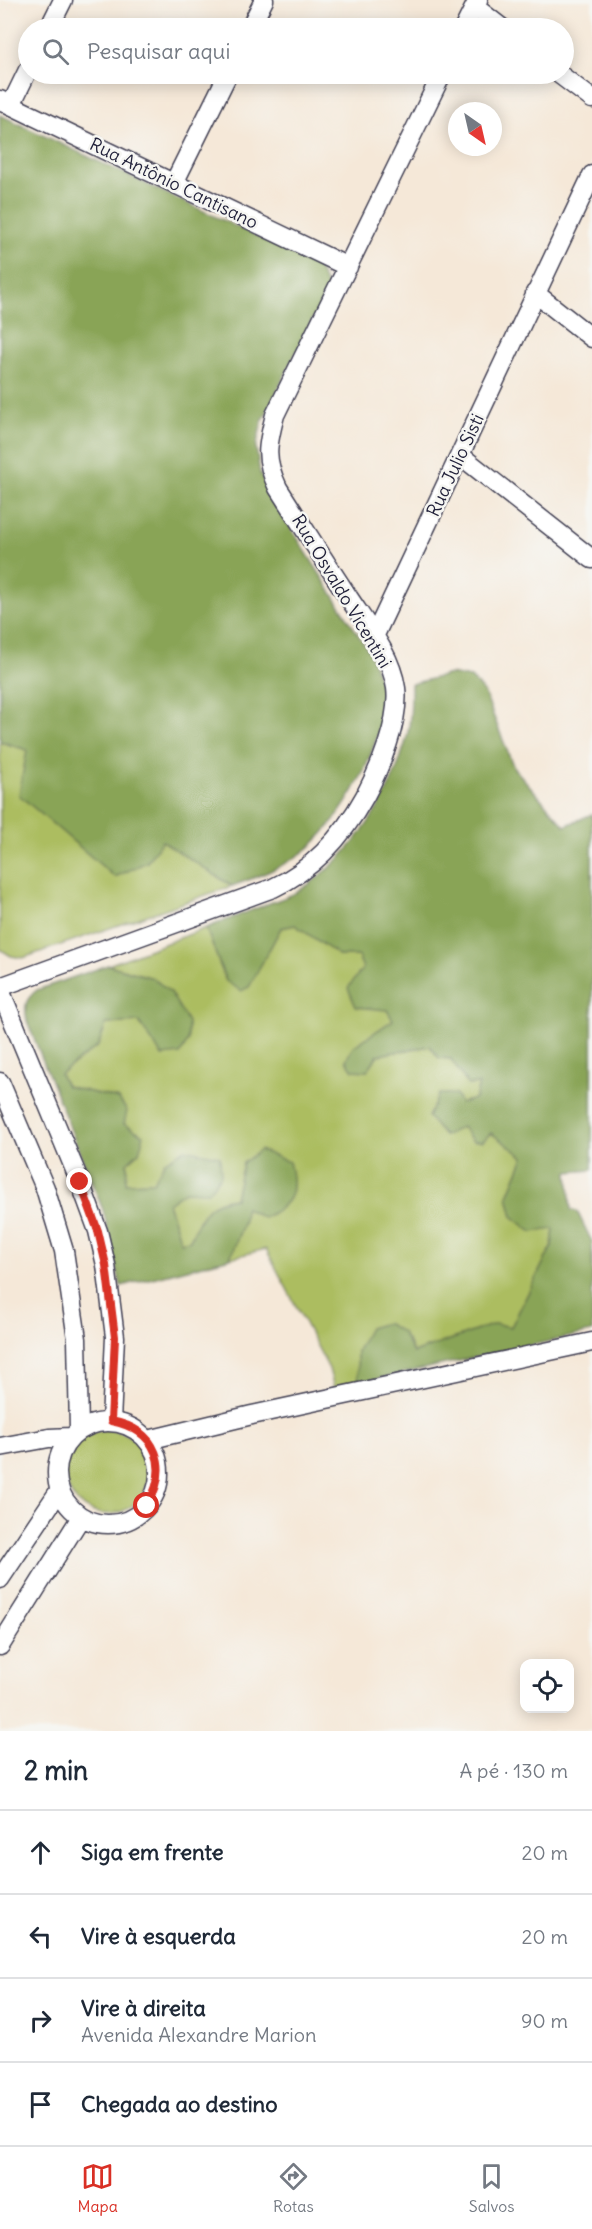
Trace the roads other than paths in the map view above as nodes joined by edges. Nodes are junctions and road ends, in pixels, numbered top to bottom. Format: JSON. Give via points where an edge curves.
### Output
{"nodes":[{"id":1,"x":63,"y":0,"type":"edge"},
{"id":2,"x":264,"y":0,"type":"edge"},
{"id":3,"x":476,"y":3,"type":"edge"},
{"id":4,"x":54,"y":18,"type":"edge"},
{"id":5,"x":255,"y":18,"type":"edge"},
{"id":6,"x":469,"y":18,"type":"edge"},
{"id":7,"x":492,"y":18,"type":"edge"},
{"id":8,"x":19,"y":84,"type":"edge"},
{"id":9,"x":223,"y":84,"type":"edge"},
{"id":10,"x":437,"y":84,"type":"edge"},
{"id":11,"x":573,"y":84,"type":"edge"},
{"id":12,"x":592,"y":99,"type":"edge"},
{"id":13,"x":6,"y":103,"type":"edge"},
{"id":14,"x":592,"y":175,"type":"edge"},
{"id":15,"x":174,"y":183,"type":"junction"},
{"id":16,"x":348,"y":267,"type":"junction"},
{"id":17,"x":535,"y":293,"type":"junction"},
{"id":18,"x":592,"y":338,"type":"edge"},
{"id":19,"x":461,"y":456,"type":"junction"},
{"id":20,"x":592,"y":559,"type":"edge"},
{"id":21,"x":374,"y":637,"type":"junction"},
{"id":22,"x":0,"y":988,"type":"edge"},
{"id":23,"x":0,"y":1082,"type":"edge"},
{"id":24,"x":592,"y":1342,"type":"edge"},
{"id":25,"x":111,"y":1421,"type":"junction"},
{"id":26,"x":75,"y":1433,"type":"junction"},
{"id":27,"x":148,"y":1440,"type":"junction"},
{"id":28,"x":24,"y":1442,"type":"junction"},
{"id":29,"x":0,"y":1447,"type":"edge"},
{"id":30,"x":58,"y":1459,"type":"junction"},
{"id":31,"x":59,"y":1491,"type":"junction"},
{"id":32,"x":81,"y":1517,"type":"junction"},
{"id":33,"x":0,"y":1579,"type":"edge"},
{"id":34,"x":0,"y":1646,"type":"edge"}],
"edges":[{"from":1,"to":4,"type":"street"},
{"from":2,"to":5,"type":"street"},
{"from":3,"to":6,"type":"street"},
{"from":3,"to":7,"type":"street"},
{"from":8,"to":13,"type":"street"},
{"from":9,"to":15,"type":"street"},
{"from":10,"to":16,"type":"street","name":"Rua Osvaldo Vicentini"},
{"from":11,"to":12,"type":"street"},
{"from":13,"to":15,"type":"street","name":"Rua Antônio Cantisano"},
{"from":14,"to":17,"type":"street","name":"Rua Julio Sisti"},
{"from":15,"to":16,"type":"street","name":"Rua Antônio Cantisano"},
{"from":16,"to":21,"type":"street","name":"Rua Osvaldo Vicentini","via":[[275,415],[268,444],[269,469]]},
{"from":17,"to":18,"type":"street"},
{"from":17,"to":19,"type":"street","name":"Rua Julio Sisti"},
{"from":19,"to":20,"type":"street"},
{"from":19,"to":21,"type":"street","name":"Rua Julio Sisti"},
{"from":21,"to":22,"type":"street","name":"Rua Osvaldo Vicentini","via":[[396,687],[390,733],[356,813],[317,860],[293,879],[273,888]]},
{"from":22,"to":25,"type":"street","via":[[98,1231],[115,1337]]},
{"from":23,"to":26,"type":"street","via":[[45,1188],[64,1251],[77,1339]]},
{"from":24,"to":27,"type":"street"},
{"from":25,"to":26,"type":"street","via":[[94,1423]]},
{"from":25,"to":27,"type":"street","via":[[137,1430]]},
{"from":26,"to":28,"type":"street"},
{"from":26,"to":30,"type":"street"},
{"from":27,"to":32,"type":"street","via":[[159,1473],[156,1491],[147,1506],[132,1518],[116,1523],[98,1524]]},
{"from":28,"to":29,"type":"street"},
{"from":28,"to":30,"type":"street"},
{"from":30,"to":31,"type":"street","via":[[55,1474]]},
{"from":31,"to":32,"type":"street"},
{"from":31,"to":33,"type":"street"},
{"from":32,"to":34,"type":"street"}]}
